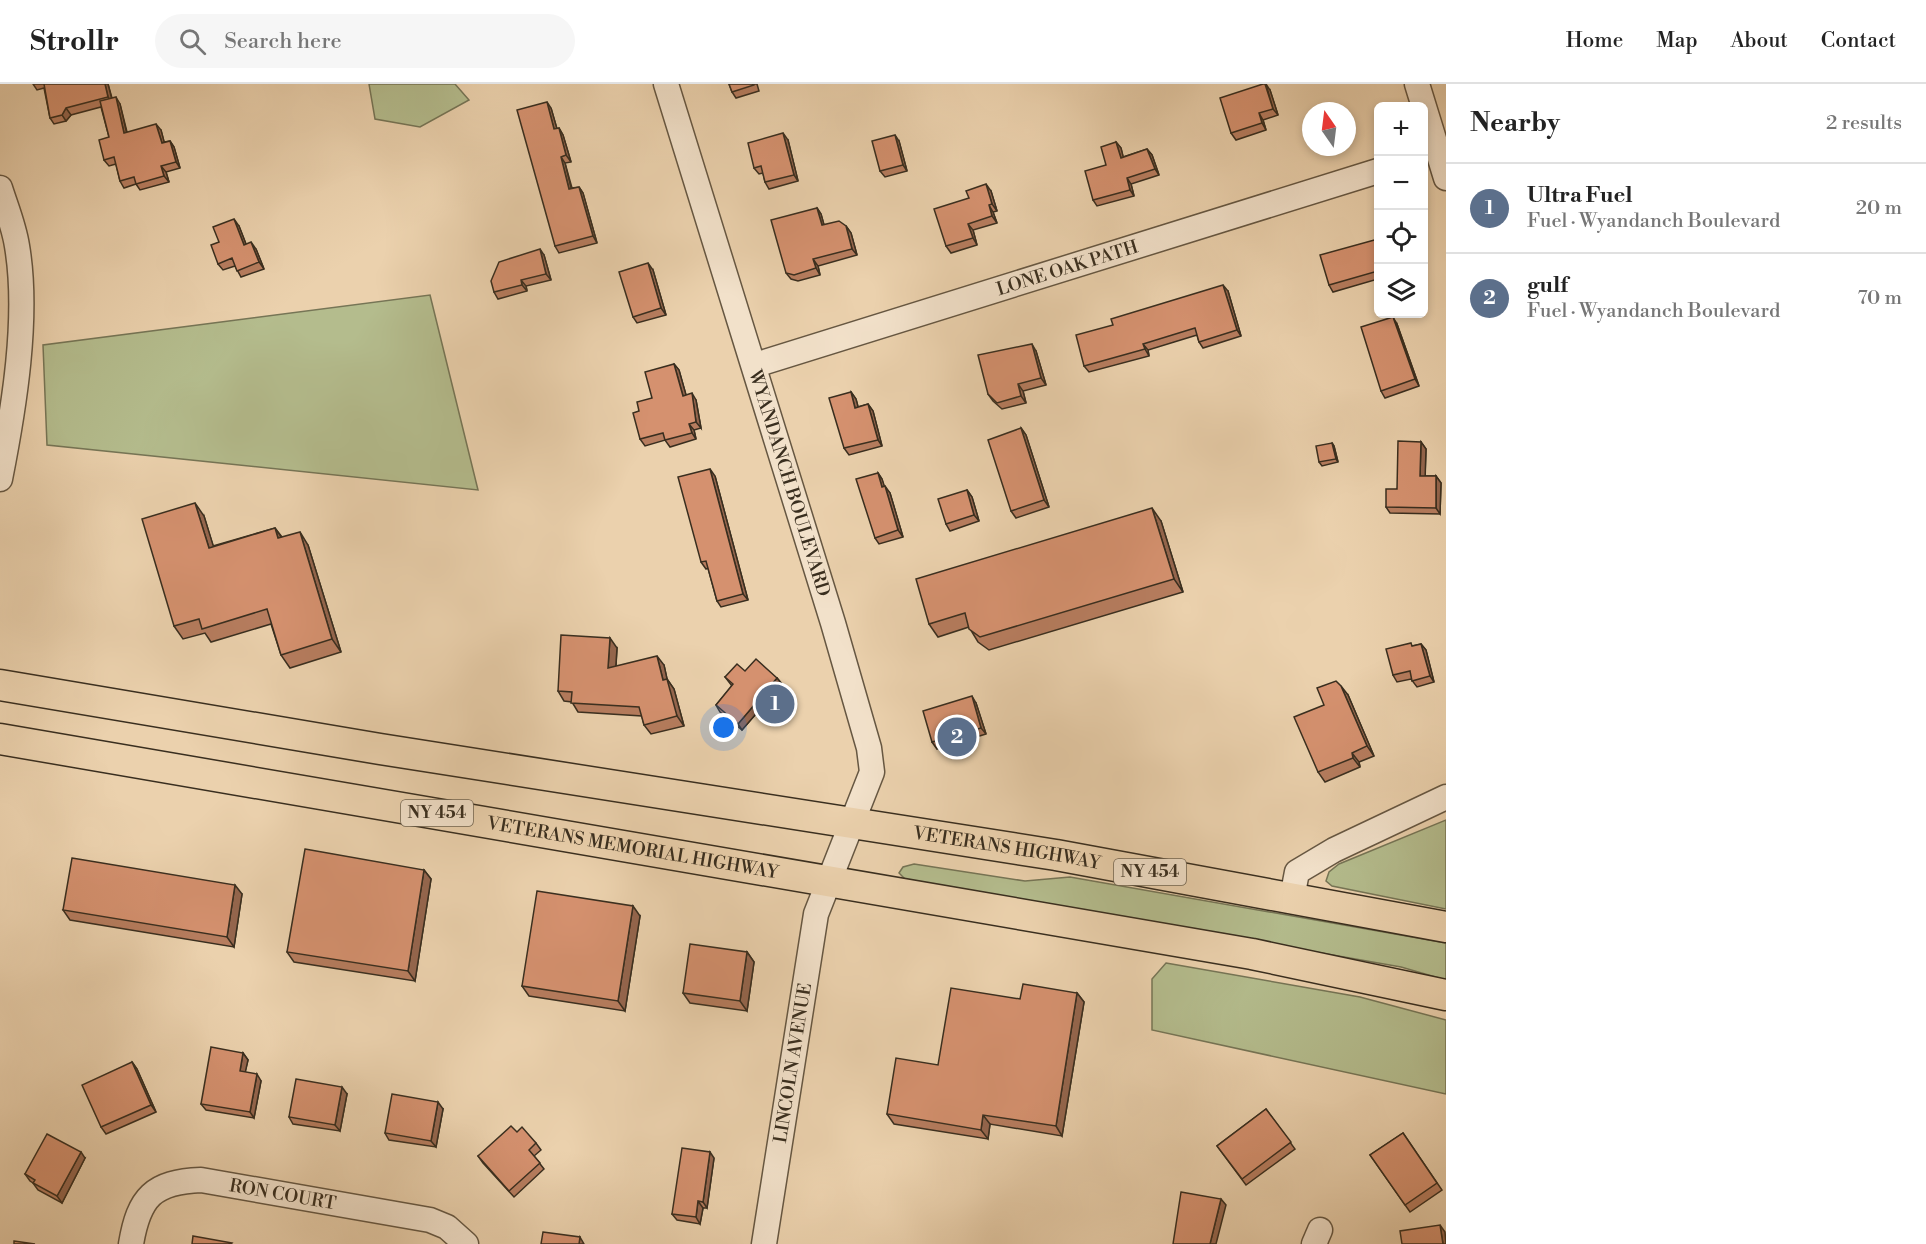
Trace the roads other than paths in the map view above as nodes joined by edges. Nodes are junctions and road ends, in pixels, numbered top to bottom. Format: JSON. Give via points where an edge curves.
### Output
{"nodes":[{"id":1,"x":666,"y":84,"type":"edge"},
{"id":2,"x":1417,"y":84,"type":"edge"},
{"id":3,"x":1436,"y":154,"type":"edge"},
{"id":4,"x":1374,"y":172,"type":"edge"},
{"id":5,"x":1446,"y":178,"type":"edge"},
{"id":6,"x":0,"y":188,"type":"edge"},
{"id":7,"x":755,"y":365,"type":"junction"},
{"id":8,"x":0,"y":479,"type":"edge"},
{"id":9,"x":0,"y":686,"type":"edge"},
{"id":10,"x":0,"y":739,"type":"edge"},
{"id":11,"x":1446,"y":797,"type":"edge"},
{"id":12,"x":852,"y":822,"type":"junction"},
{"id":13,"x":829,"y":883,"type":"junction"},
{"id":14,"x":1292,"y":898,"type":"junction"},
{"id":15,"x":1446,"y":927,"type":"edge"},
{"id":16,"x":1446,"y":995,"type":"edge"},
{"id":17,"x":768,"y":1243,"type":"edge"},
{"id":18,"x":131,"y":1244,"type":"edge"},
{"id":19,"x":466,"y":1244,"type":"edge"}],
"edges":[{"from":1,"to":7,"type":"street","name":"WYANDANCH BOULEVARD"},
{"from":2,"to":3,"type":"street"},
{"from":3,"to":5,"type":"street"},
{"from":4,"to":7,"type":"street","name":"LONE OAK PATH"},
{"from":6,"to":8,"type":"street","via":[[17,245],[21,302],[11,420]]},
{"from":7,"to":12,"type":"street","name":"WYANDANCH BOULEVARD","via":[[869,748],[872,772]]},
{"from":9,"to":12,"type":"main road","number":"NY 454"},
{"from":10,"to":13,"type":"main road","name":"VETERANS MEMORIAL HIGHWAY","number":"NY 454"},
{"from":11,"to":14,"type":"street","via":[[1334,850],[1297,872]]},
{"from":12,"to":13,"type":"street","name":"WYANDANCH BOULEVARD"},
{"from":12,"to":14,"type":"main road","name":"VETERANS HIGHWAY","number":"NY 454"},
{"from":13,"to":16,"type":"main road","name":"VETERANS MEMORIAL HIGHWAY","number":"NY 454","via":[[1252,954]]},
{"from":13,"to":17,"type":"street","name":"LINCOLN AVENUE","via":[[816,914]]},
{"from":14,"to":15,"type":"main road","name":"VETERANS HIGHWAY","number":"NY 454"},
{"from":18,"to":19,"type":"street","name":"RON COURT","via":[[147,1197],[179,1181],[201,1180],[430,1220],[447,1227]]}]}
